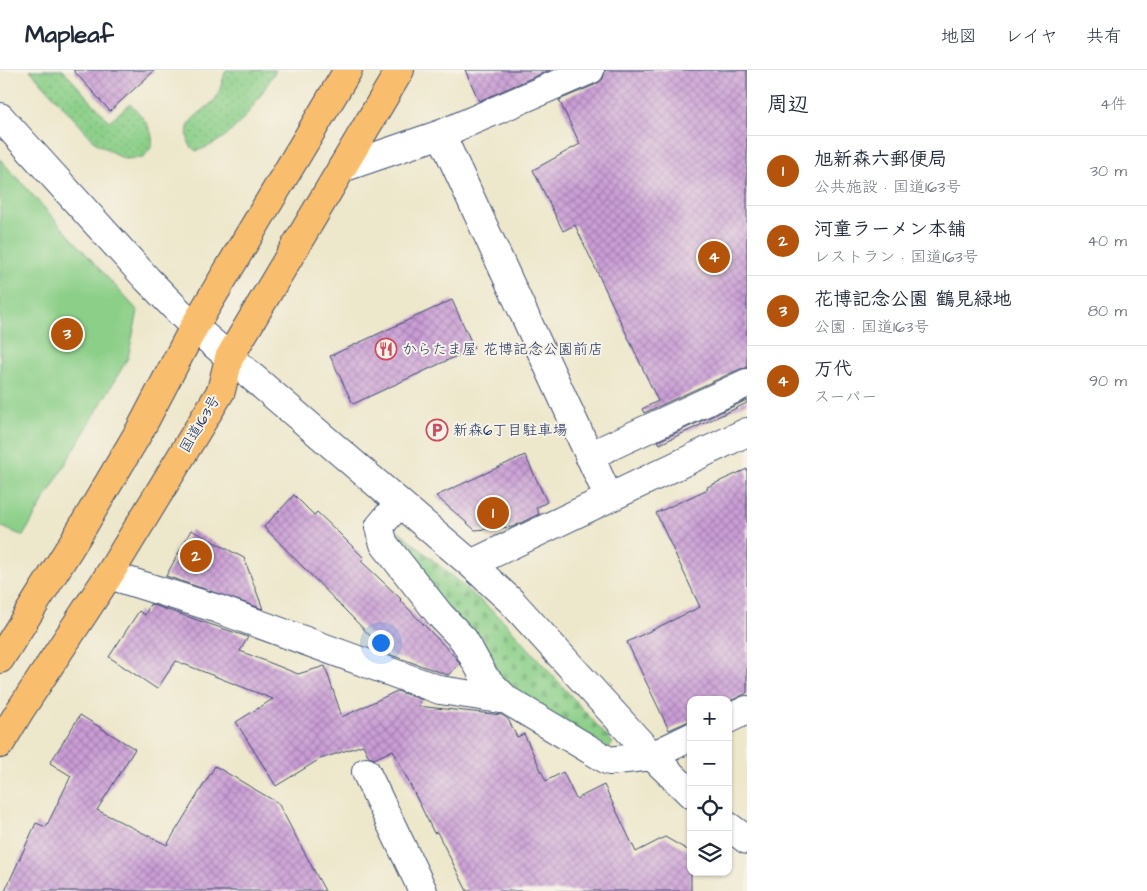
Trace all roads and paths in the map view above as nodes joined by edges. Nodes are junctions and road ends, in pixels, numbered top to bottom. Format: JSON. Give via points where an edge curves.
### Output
{"nodes":[{"id":1,"x":348,"y":70,"type":"edge"},
{"id":2,"x":400,"y":70,"type":"edge"},
{"id":3,"x":590,"y":70,"type":"edge"},
{"id":4,"x":0,"y":117,"type":"edge"},
{"id":5,"x":441,"y":134,"type":"junction"},
{"id":6,"x":342,"y":168,"type":"junction"},
{"id":7,"x":194,"y":327,"type":"junction"},
{"id":8,"x":229,"y":358,"type":"junction"},
{"id":9,"x":747,"y":382,"type":"edge"},
{"id":10,"x":747,"y":432,"type":"edge"},
{"id":11,"x":589,"y":456,"type":"junction"},
{"id":12,"x":609,"y":498,"type":"junction"},
{"id":13,"x":399,"y":503,"type":"junction"},
{"id":14,"x":471,"y":564,"type":"junction"},
{"id":15,"x":109,"y":575,"type":"junction"},
{"id":16,"x":0,"y":658,"type":"edge"},
{"id":17,"x":507,"y":700,"type":"junction"},
{"id":18,"x":747,"y":710,"type":"edge"},
{"id":19,"x":732,"y":717,"type":"edge"},
{"id":20,"x":687,"y":740,"type":"edge"},
{"id":21,"x":0,"y":744,"type":"edge"},
{"id":22,"x":652,"y":756,"type":"junction"},
{"id":23,"x":366,"y":772,"type":"dead end"},
{"id":24,"x":687,"y":790,"type":"edge"},
{"id":25,"x":732,"y":829,"type":"edge"},
{"id":26,"x":747,"y":840,"type":"edge"},
{"id":27,"x":423,"y":891,"type":"edge"}],
"edges":[{"from":1,"to":7,"type":"highway"},
{"from":2,"to":6,"type":"highway","name":"国道163号"},
{"from":3,"to":5,"type":"street"},
{"from":4,"to":7,"type":"street"},
{"from":5,"to":6,"type":"street"},
{"from":5,"to":11,"type":"street"},
{"from":6,"to":8,"type":"highway","name":"国道163号"},
{"from":7,"to":8,"type":"street"},
{"from":7,"to":16,"type":"highway","via":[[135,439]]},
{"from":8,"to":13,"type":"street"},
{"from":8,"to":15,"type":"highway","name":"国道163号","via":[[220,391]]},
{"from":9,"to":11,"type":"street"},
{"from":10,"to":12,"type":"street"},
{"from":11,"to":12,"type":"street"},
{"from":12,"to":14,"type":"street"},
{"from":13,"to":14,"type":"street"},
{"from":13,"to":17,"type":"street","via":[[379,527],[384,544],[464,640],[485,678]]},
{"from":14,"to":22,"type":"street","via":[[548,639]]},
{"from":15,"to":17,"type":"street","via":[[218,609],[440,690]]},
{"from":15,"to":21,"type":"highway","name":"国道163号"},
{"from":17,"to":22,"type":"street","via":[[608,761]]},
{"from":18,"to":19,"type":"street"},
{"from":20,"to":22,"type":"street"},
{"from":22,"to":24,"type":"street"},
{"from":23,"to":27,"type":"street"},
{"from":25,"to":26,"type":"street"}]}
